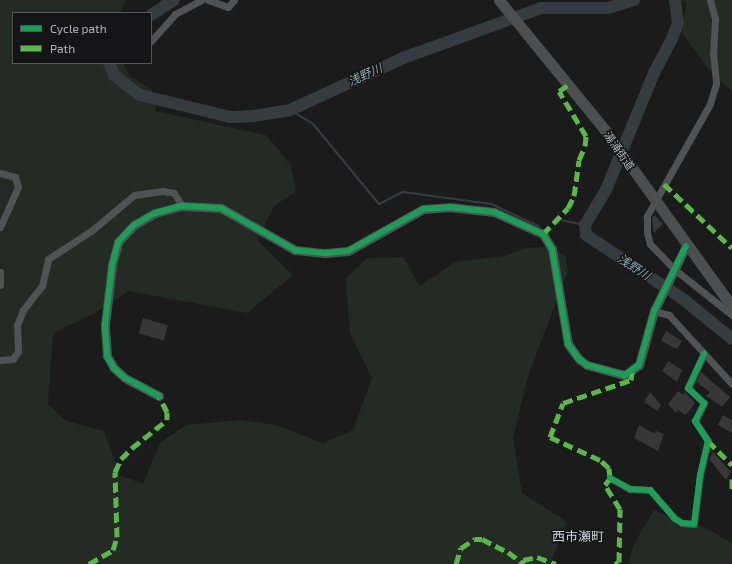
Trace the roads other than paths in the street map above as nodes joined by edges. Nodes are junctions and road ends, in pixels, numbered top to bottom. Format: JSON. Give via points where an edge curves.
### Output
{"nodes":[{"id":1,"x":201,"y":0,"type":"edge"},
{"id":2,"x":208,"y":0,"type":"edge"},
{"id":3,"x":234,"y":0,"type":"edge"},
{"id":4,"x":499,"y":0,"type":"edge"},
{"id":5,"x":710,"y":0,"type":"edge"},
{"id":6,"x":152,"y":41,"type":"edge"},
{"id":7,"x":0,"y":173,"type":"edge"},
{"id":8,"x":655,"y":201,"type":"junction"},
{"id":9,"x":182,"y":206,"type":"junction"},
{"id":10,"x":0,"y":227,"type":"edge"},
{"id":11,"x":686,"y":246,"type":"junction"},
{"id":12,"x":0,"y":272,"type":"edge"},
{"id":13,"x":672,"y":273,"type":"junction"},
{"id":14,"x":0,"y":285,"type":"edge"},
{"id":15,"x":656,"y":307,"type":"junction"},
{"id":16,"x":732,"y":307,"type":"edge"},
{"id":17,"x":732,"y":315,"type":"edge"},
{"id":18,"x":704,"y":353,"type":"junction"},
{"id":19,"x":0,"y":360,"type":"edge"},
{"id":20,"x":732,"y":384,"type":"edge"},
{"id":21,"x":159,"y":396,"type":"dead end"},
{"id":22,"x":610,"y":478,"type":"dead end"}],
"edges":[{"from":1,"to":6,"type":"street","via":[[175,14]]},
{"from":2,"to":3,"type":"street","via":[[228,7]]},
{"from":4,"to":8,"type":"main road","name":"湯涌街道","via":[[605,130]]},
{"from":5,"to":8,"type":"street","via":[[714,19],[716,84],[710,104]]},
{"from":7,"to":10,"type":"street","via":[[15,177],[18,187]]},
{"from":8,"to":11,"type":"main road","name":"湯涌街道"},
{"from":8,"to":13,"type":"street","via":[[647,216],[648,239]]},
{"from":9,"to":15,"type":"street","via":[[221,208],[295,250],[325,253],[348,251],[423,209],[449,207],[494,212],[543,234],[552,249],[568,344],[588,365],[613,373],[625,375],[639,365]]},
{"from":9,"to":19,"type":"street","via":[[174,193],[163,191],[134,195],[91,231],[48,259],[42,286],[23,310],[17,325],[18,351],[13,359]]},
{"from":9,"to":21,"type":"street","via":[[156,212],[134,225],[118,242],[112,266],[105,325],[107,356],[114,368],[125,378]]},
{"from":11,"to":13,"type":"street"},
{"from":11,"to":16,"type":"main road","name":"湯涌街道"},
{"from":12,"to":14,"type":"street"},
{"from":13,"to":15,"type":"street"},
{"from":13,"to":17,"type":"street"},
{"from":15,"to":18,"type":"street","via":[[669,315]]},
{"from":18,"to":20,"type":"street"},
{"from":18,"to":22,"type":"street","via":[[688,388],[704,403],[695,421],[708,441],[700,475],[694,524],[682,523],[674,518],[650,490],[630,489]]}]}
